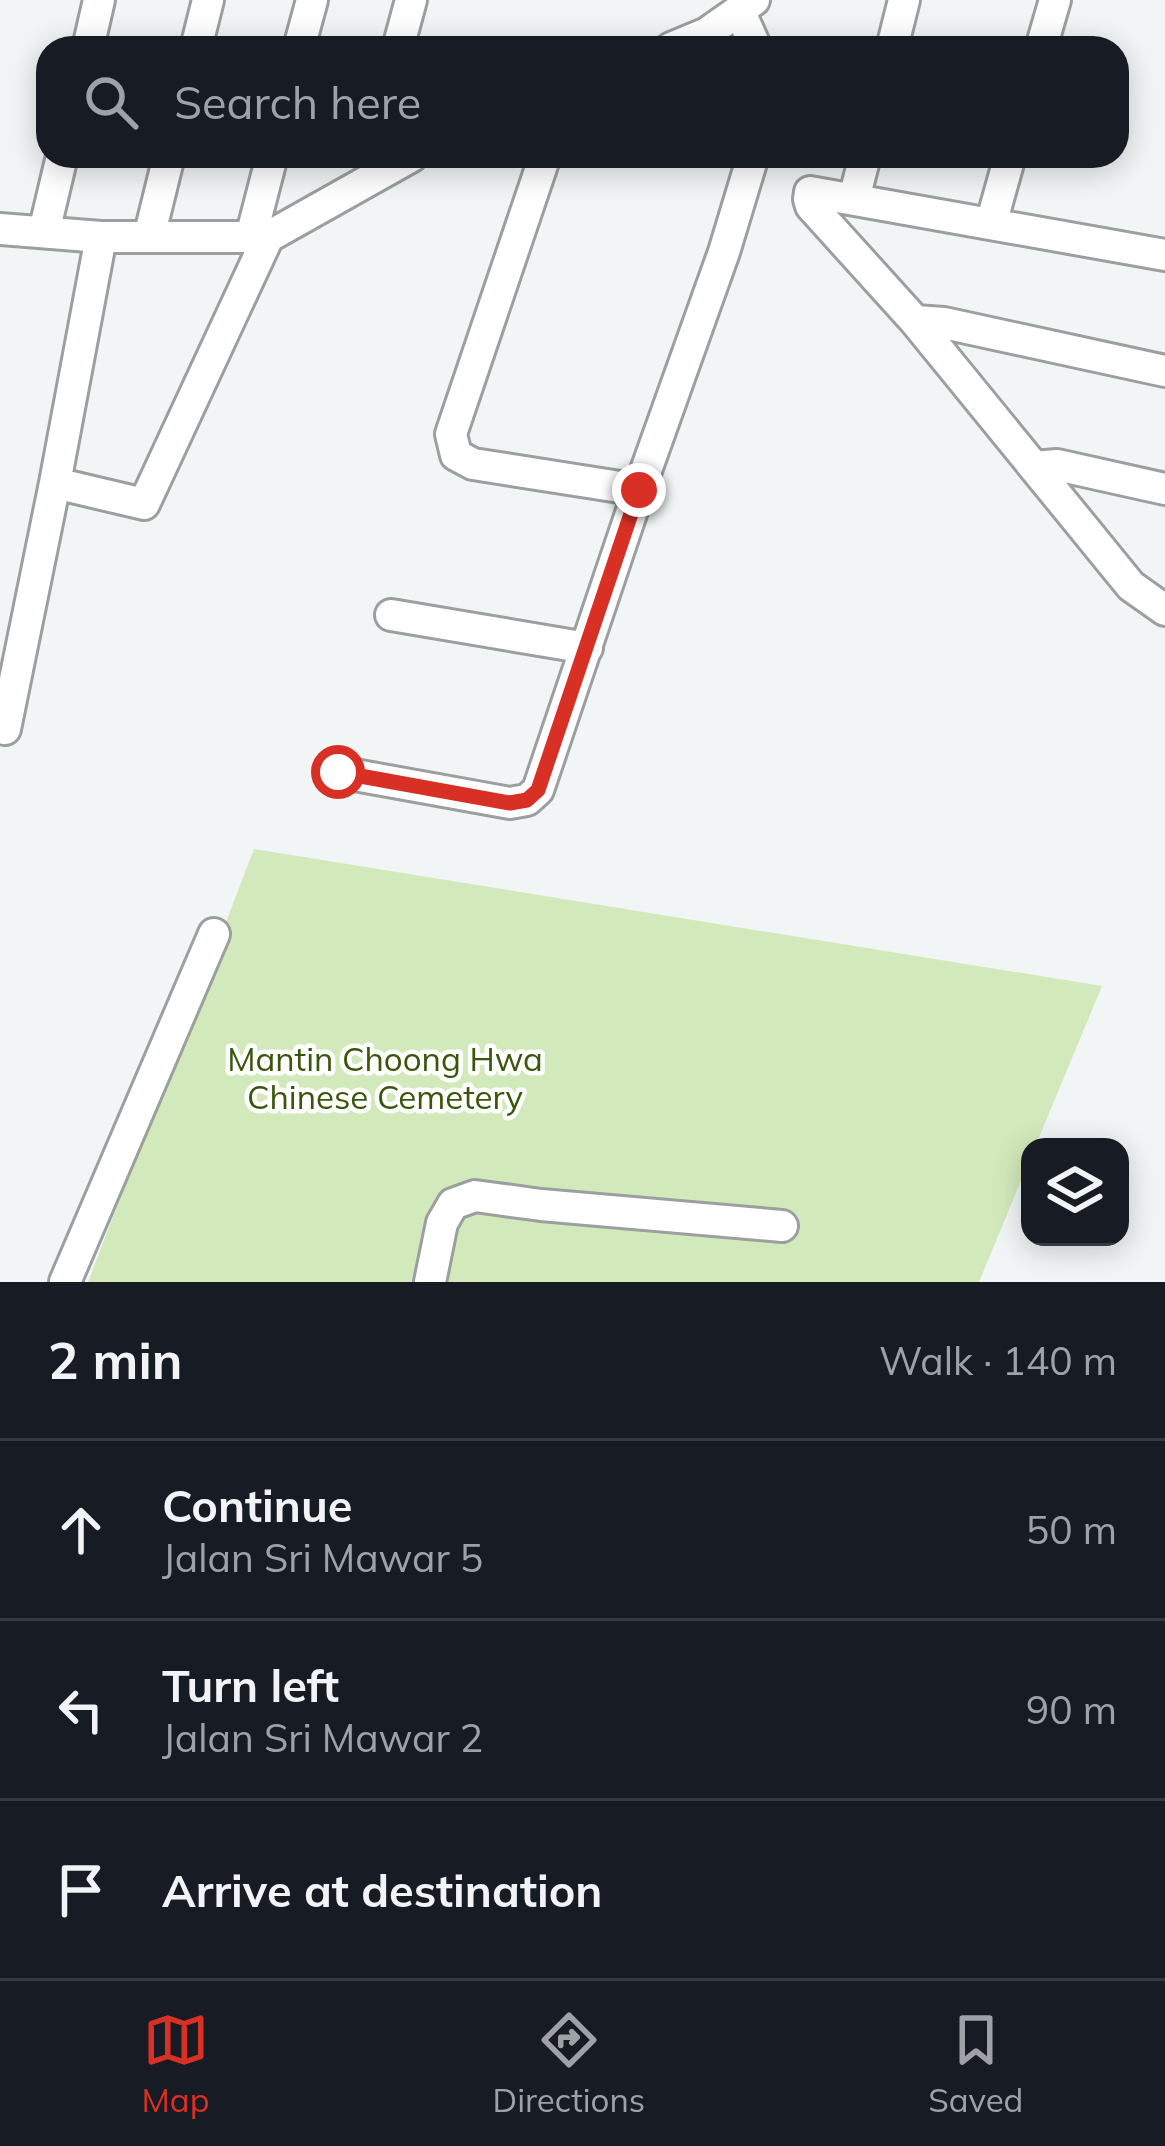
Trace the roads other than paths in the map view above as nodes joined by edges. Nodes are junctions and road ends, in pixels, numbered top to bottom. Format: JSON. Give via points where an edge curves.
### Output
{"nodes":[{"id":1,"x":99,"y":0,"type":"edge"},
{"id":2,"x":208,"y":0,"type":"edge"},
{"id":3,"x":311,"y":0,"type":"edge"},
{"id":4,"x":411,"y":0,"type":"edge"},
{"id":5,"x":904,"y":0,"type":"edge"},
{"id":6,"x":1055,"y":0,"type":"edge"},
{"id":7,"x":747,"y":6,"type":"edge"},
{"id":8,"x":91,"y":36,"type":"edge"},
{"id":9,"x":199,"y":36,"type":"edge"},
{"id":10,"x":302,"y":36,"type":"edge"},
{"id":11,"x":401,"y":36,"type":"edge"},
{"id":12,"x":700,"y":36,"type":"edge"},
{"id":13,"x":754,"y":36,"type":"edge"},
{"id":14,"x":895,"y":36,"type":"edge"},
{"id":15,"x":1044,"y":36,"type":"edge"},
{"id":16,"x":59,"y":168,"type":"edge"},
{"id":17,"x":166,"y":168,"type":"edge"},
{"id":18,"x":270,"y":168,"type":"edge"},
{"id":19,"x":541,"y":168,"type":"edge"},
{"id":20,"x":749,"y":168,"type":"edge"},
{"id":21,"x":862,"y":168,"type":"edge"},
{"id":22,"x":1007,"y":168,"type":"edge"},
{"id":23,"x":368,"y":170,"type":"edge"},
{"id":24,"x":854,"y":200,"type":"junction"},
{"id":25,"x":991,"y":224,"type":"junction"},
{"id":26,"x":0,"y":229,"type":"edge"},
{"id":27,"x":44,"y":232,"type":"junction"},
{"id":28,"x":101,"y":237,"type":"junction"},
{"id":29,"x":149,"y":237,"type":"junction"},
{"id":30,"x":260,"y":237,"type":"junction"},
{"id":31,"x":1165,"y":255,"type":"edge"},
{"id":32,"x":915,"y":321,"type":"junction"},
{"id":33,"x":1165,"y":371,"type":"edge"},
{"id":34,"x":1034,"y":467,"type":"junction"},
{"id":35,"x":56,"y":484,"type":"junction"},
{"id":36,"x":639,"y":490,"type":"junction"},
{"id":37,"x":1165,"y":490,"type":"edge"},
{"id":38,"x":1165,"y":610,"type":"edge"},
{"id":39,"x":391,"y":615,"type":"dead end"},
{"id":40,"x":587,"y":648,"type":"junction"},
{"id":41,"x":0,"y":726,"type":"edge"},
{"id":42,"x":338,"y":772,"type":"dead end"},
{"id":43,"x":214,"y":934,"type":"dead end"},
{"id":44,"x":782,"y":1226,"type":"dead end"},
{"id":45,"x":65,"y":1282,"type":"edge"},
{"id":46,"x":430,"y":1282,"type":"edge"}],
"edges":[{"from":1,"to":8,"type":"street"},
{"from":2,"to":9,"type":"street"},
{"from":3,"to":10,"type":"street"},
{"from":4,"to":11,"type":"street"},
{"from":5,"to":14,"type":"street"},
{"from":6,"to":15,"type":"street"},
{"from":7,"to":12,"type":"street"},
{"from":7,"to":13,"type":"street"},
{"from":16,"to":27,"type":"street"},
{"from":17,"to":29,"type":"street"},
{"from":18,"to":30,"type":"street"},
{"from":19,"to":36,"type":"street","via":[[451,434],[455,455]]},
{"from":20,"to":36,"type":"street"},
{"from":21,"to":24,"type":"street"},
{"from":22,"to":25,"type":"street"},
{"from":23,"to":30,"type":"street"},
{"from":24,"to":25,"type":"street"},
{"from":24,"to":32,"type":"street","via":[[811,192],[809,199]]},
{"from":25,"to":31,"type":"street"},
{"from":26,"to":27,"type":"street"},
{"from":27,"to":28,"type":"street"},
{"from":28,"to":29,"type":"street"},
{"from":28,"to":35,"type":"street"},
{"from":29,"to":30,"type":"street"},
{"from":30,"to":35,"type":"street","via":[[144,504]]},
{"from":32,"to":33,"type":"street"},
{"from":32,"to":34,"type":"street"},
{"from":34,"to":37,"type":"street"},
{"from":34,"to":38,"type":"street","via":[[1131,586]]},
{"from":35,"to":41,"type":"street"},
{"from":36,"to":40,"type":"street"},
{"from":39,"to":40,"type":"street"},
{"from":40,"to":42,"type":"street","via":[[538,790],[527,800]]},
{"from":43,"to":45,"type":"street"},
{"from":44,"to":46,"type":"street","via":[[476,1196],[453,1204],[442,1223]]}]}
